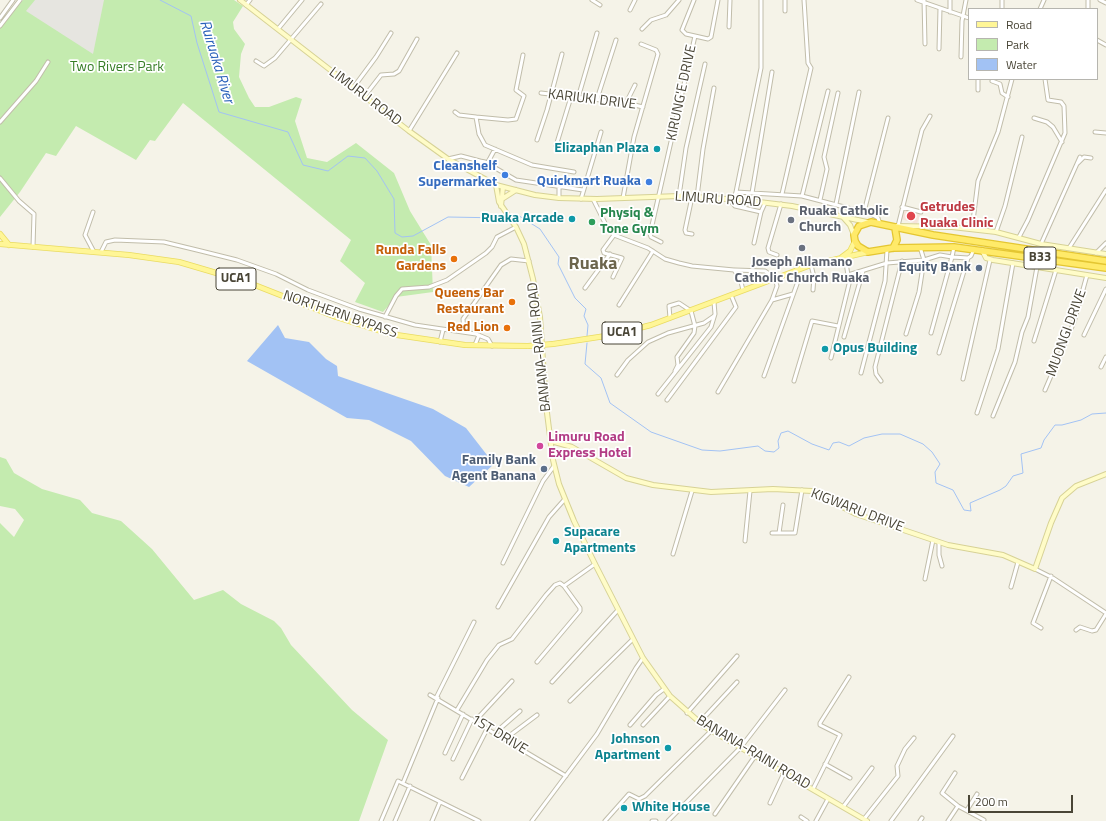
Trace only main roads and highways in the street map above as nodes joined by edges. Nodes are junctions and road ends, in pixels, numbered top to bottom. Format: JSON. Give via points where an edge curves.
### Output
{"nodes":[{"id":1,"x":240,"y":0,"type":"edge"},
{"id":2,"x":496,"y":185,"type":"junction"},
{"id":3,"x":503,"y":187,"type":"junction"},
{"id":4,"x":516,"y":190,"type":"junction"},
{"id":5,"x":502,"y":198,"type":"junction"},
{"id":6,"x":501,"y":206,"type":"junction"},
{"id":7,"x":842,"y":216,"type":"junction"},
{"id":8,"x":868,"y":222,"type":"junction"},
{"id":9,"x":894,"y":227,"type":"junction"},
{"id":10,"x":0,"y":234,"type":"edge"},
{"id":11,"x":855,"y":238,"type":"junction"},
{"id":12,"x":0,"y":244,"type":"edge"},
{"id":13,"x":9,"y":245,"type":"junction"},
{"id":14,"x":890,"y":249,"type":"junction"},
{"id":15,"x":982,"y":250,"type":"junction"},
{"id":16,"x":868,"y":252,"type":"junction"},
{"id":17,"x":1106,"y":254,"type":"edge"},
{"id":18,"x":843,"y":258,"type":"junction"},
{"id":19,"x":1106,"y":261,"type":"edge"},
{"id":20,"x":1106,"y":268,"type":"edge"},
{"id":21,"x":1106,"y":278,"type":"edge"},
{"id":22,"x":551,"y":441,"type":"junction"},
{"id":23,"x":1106,"y":474,"type":"edge"},
{"id":24,"x":865,"y":820,"type":"edge"}],
"edges":[{"from":1,"to":2,"type":"main road","name":"LIMURU ROAD","via":[[409,131],[448,159]]},
{"from":2,"to":3,"type":"main road","name":"LIMURU ROAD"},
{"from":2,"to":6,"type":"main road"},
{"from":3,"to":4,"type":"main road","name":"LIMURU ROAD"},
{"from":3,"to":5,"type":"main road"},
{"from":4,"to":5,"type":"main road"},
{"from":4,"to":7,"type":"main road","name":"LIMURU ROAD","via":[[559,198],[581,199],[658,196],[734,199],[781,204]]},
{"from":5,"to":6,"type":"main road"},
{"from":6,"to":22,"type":"main road","name":"BANANA-RAINI ROAD","via":[[512,219],[529,260],[540,317]]},
{"from":7,"to":8,"type":"main road","name":"LIMURU ROAD"},
{"from":7,"to":11,"type":"main road","via":[[850,225]]},
{"from":8,"to":9,"type":"highway"},
{"from":8,"to":11,"type":"highway","via":[[859,226]]},
{"from":9,"to":14,"type":"highway","via":[[897,240]]},
{"from":9,"to":17,"type":"main road","via":[[996,232],[1041,244]]},
{"from":9,"to":19,"type":"highway","number":"B33"},
{"from":10,"to":13,"type":"main road"},
{"from":11,"to":16,"type":"highway","via":[[862,250]]},
{"from":11,"to":18,"type":"main road","via":[[850,251]]},
{"from":12,"to":13,"type":"main road","name":"NORTHERN BYPASS","number":"UCA1"},
{"from":13,"to":18,"type":"main road","name":"NORTHERN BYPASS","number":"UCA1","bridge":true,"via":[[151,257],[200,267],[390,334],[465,345],[492,346],[553,344],[612,335],[659,323],[796,270]]},
{"from":14,"to":15,"type":"highway","name":"NORTHERN BYPASS","number":"B33","via":[[954,247]]},
{"from":14,"to":16,"type":"highway","name":"NORTHERN BYPASS"},
{"from":15,"to":20,"type":"highway","number":"B33"},
{"from":15,"to":21,"type":"main road","via":[[990,260]]},
{"from":16,"to":18,"type":"main road","name":"NORTHERN BYPASS","number":"UCA1"},
{"from":22,"to":23,"type":"main road","name":"KIGWARU DRIVE","via":[[572,447],[637,482],[692,491],[802,490],[819,495],[856,514],[939,542],[1003,555],[1035,569],[1062,498],[1076,486]]},
{"from":22,"to":24,"type":"main road","name":"BANANA-RAINI ROAD","via":[[554,466],[565,498],[595,564],[633,639],[664,689],[687,713],[711,731]]}]}
